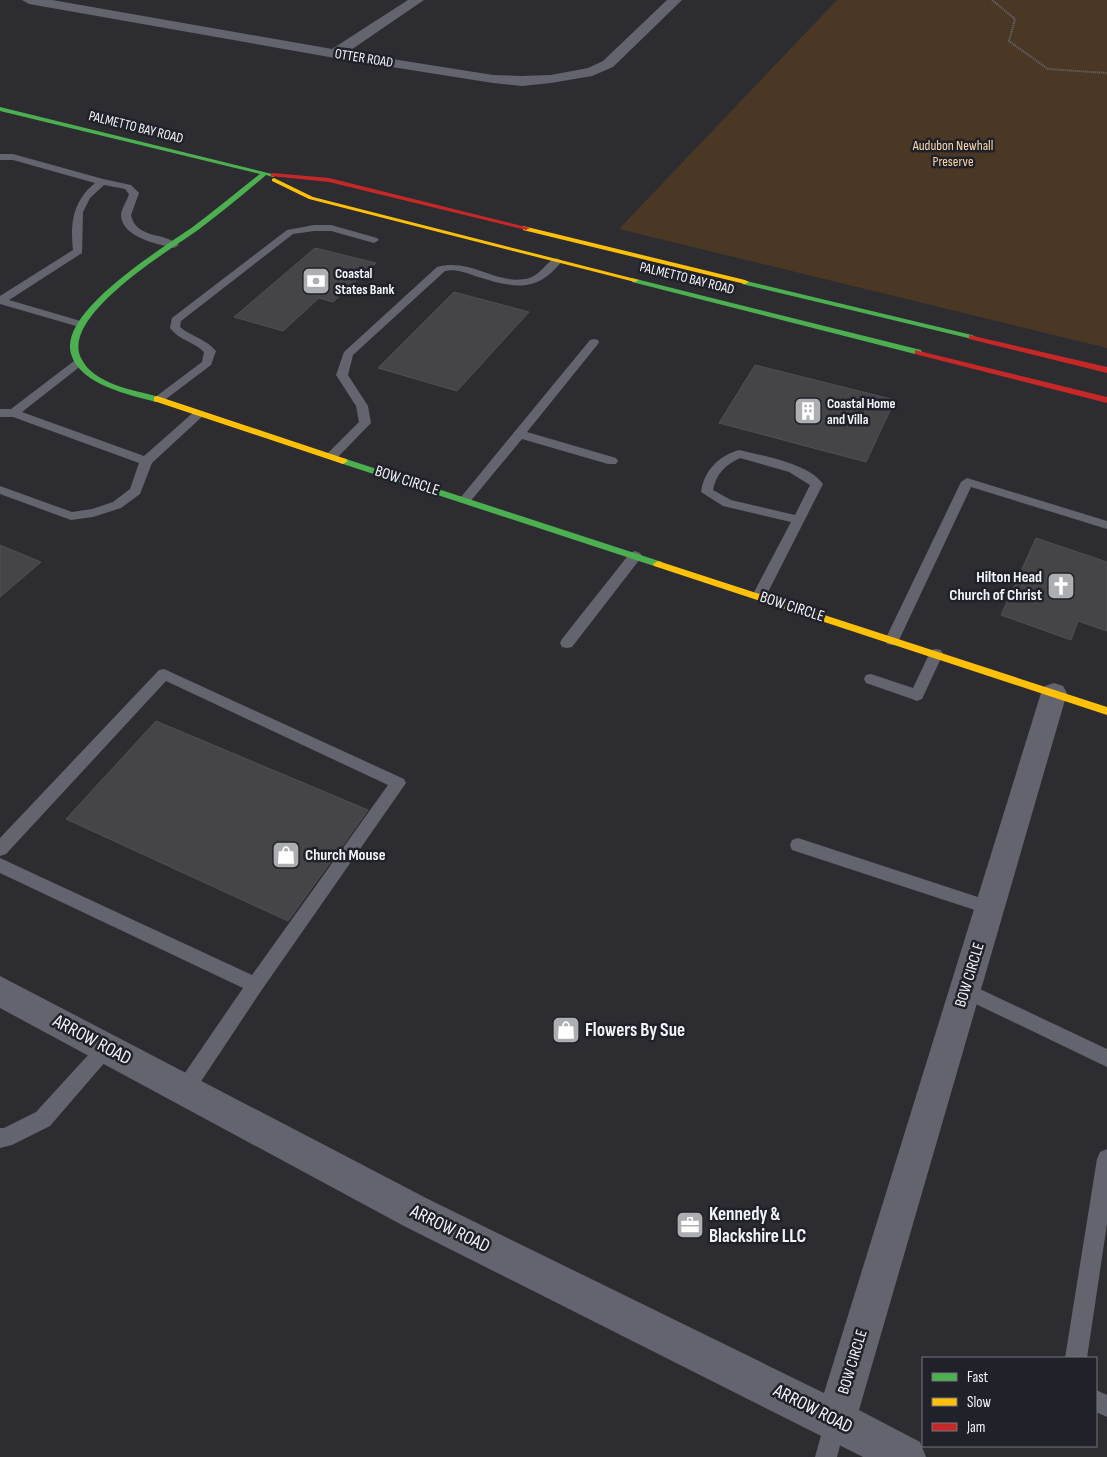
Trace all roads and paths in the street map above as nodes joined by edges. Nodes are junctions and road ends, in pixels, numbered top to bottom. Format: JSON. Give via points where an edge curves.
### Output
{"nodes":[{"id":1,"x":29,"y":0,"type":"edge"},
{"id":2,"x":417,"y":0,"type":"edge"},
{"id":3,"x":675,"y":0,"type":"edge"},
{"id":4,"x":992,"y":0,"type":"edge"},
{"id":5,"x":129,"y":5,"type":"dead end"},
{"id":6,"x":112,"y":14,"type":"junction"},
{"id":7,"x":335,"y":54,"type":"junction"},
{"id":8,"x":1107,"y":73,"type":"edge"},
{"id":9,"x":0,"y":109,"type":"edge"},
{"id":10,"x":0,"y":157,"type":"edge"},
{"id":11,"x":264,"y":174,"type":"junction"},
{"id":12,"x":102,"y":182,"type":"junction"},
{"id":13,"x":374,"y":240,"type":"dead end"},
{"id":14,"x":174,"y":245,"type":"junction"},
{"id":15,"x":557,"y":261,"type":"junction"},
{"id":16,"x":0,"y":301,"type":"edge"},
{"id":17,"x":80,"y":324,"type":"junction"},
{"id":18,"x":594,"y":342,"type":"dead end"},
{"id":19,"x":78,"y":363,"type":"junction"},
{"id":20,"x":1107,"y":370,"type":"edge"},
{"id":21,"x":158,"y":400,"type":"junction"},
{"id":22,"x":1107,"y":400,"type":"edge"},
{"id":23,"x":0,"y":413,"type":"edge"},
{"id":24,"x":14,"y":413,"type":"junction"},
{"id":25,"x":199,"y":414,"type":"junction"},
{"id":26,"x":519,"y":434,"type":"junction"},
{"id":27,"x":332,"y":456,"type":"junction"},
{"id":28,"x":146,"y":461,"type":"junction"},
{"id":29,"x":612,"y":461,"type":"dead end"},
{"id":30,"x":0,"y":490,"type":"edge"},
{"id":31,"x":465,"y":500,"type":"junction"},
{"id":32,"x":798,"y":520,"type":"junction"},
{"id":33,"x":1107,"y":525,"type":"edge"},
{"id":34,"x":635,"y":556,"type":"junction"},
{"id":35,"x":759,"y":596,"type":"junction"},
{"id":36,"x":892,"y":640,"type":"junction"},
{"id":37,"x":567,"y":643,"type":"dead end"},
{"id":38,"x":936,"y":654,"type":"junction"},
{"id":39,"x":871,"y":679,"type":"dead end"},
{"id":40,"x":1054,"y":693,"type":"junction"},
{"id":41,"x":1107,"y":711,"type":"edge"},
{"id":42,"x":798,"y":845,"type":"dead end"},
{"id":43,"x":0,"y":849,"type":"edge"},
{"id":44,"x":0,"y":865,"type":"edge"},
{"id":45,"x":990,"y":908,"type":"junction"},
{"id":46,"x":255,"y":985,"type":"junction"},
{"id":47,"x":965,"y":990,"type":"junction"},
{"id":48,"x":3,"y":999,"type":"edge"},
{"id":49,"x":106,"y":1048,"type":"junction"},
{"id":50,"x":1107,"y":1058,"type":"edge"},
{"id":51,"x":185,"y":1089,"type":"junction"},
{"id":52,"x":0,"y":1138,"type":"edge"},
{"id":53,"x":1107,"y":1159,"type":"edge"},
{"id":54,"x":1076,"y":1357,"type":"edge"},
{"id":55,"x":836,"y":1420,"type":"junction"},
{"id":56,"x":826,"y":1457,"type":"edge"},
{"id":57,"x":905,"y":1457,"type":"edge"}],
"edges":[{"from":1,"to":6,"type":"street","name":"OTTER ROAD"},
{"from":2,"to":7,"type":"street"},
{"from":3,"to":7,"type":"street","name":"OTTER ROAD","via":[[608,64],[592,72],[551,80],[493,79]]},
{"from":4,"to":8,"type":"path","via":[[1015,19],[1009,41],[1048,69]]},
{"from":5,"to":6,"type":"street"},
{"from":6,"to":7,"type":"street","name":"OTTER ROAD"},
{"from":9,"to":11,"type":"main road","name":"PALMETTO BAY ROAD"},
{"from":10,"to":12,"type":"lane","via":[[13,157]]},
{"from":11,"to":14,"type":"main road"},
{"from":11,"to":15,"type":"main road","name":"PALMETTO BAY ROAD","via":[[311,198]]},
{"from":11,"to":20,"type":"main road","name":"PALMETTO BAY ROAD","via":[[329,180]]},
{"from":12,"to":14,"type":"lane","via":[[128,187],[134,193],[126,212],[131,228]]},
{"from":12,"to":16,"type":"lane","via":[[89,191],[77,212],[78,251]]},
{"from":13,"to":21,"type":"lane","via":[[331,228],[290,232],[176,320],[175,328],[210,351],[207,363]]},
{"from":14,"to":17,"type":"main road","via":[[100,302]]},
{"from":15,"to":22,"type":"main road","name":"PALMETTO BAY ROAD"},
{"from":15,"to":27,"type":"lane","via":[[536,280],[521,282],[454,267],[441,269],[348,354],[342,375],[362,406],[365,423]]},
{"from":16,"to":17,"type":"lane"},
{"from":17,"to":19,"type":"main road","via":[[74,344]]},
{"from":18,"to":26,"type":"lane"},
{"from":19,"to":21,"type":"main road","name":"BOW CIRCLE","via":[[100,380]]},
{"from":19,"to":24,"type":"lane"},
{"from":21,"to":25,"type":"main road","name":"BOW CIRCLE"},
{"from":23,"to":24,"type":"lane"},
{"from":24,"to":28,"type":"lane"},
{"from":25,"to":27,"type":"main road","name":"BOW CIRCLE"},
{"from":25,"to":28,"type":"lane"},
{"from":26,"to":29,"type":"lane"},
{"from":26,"to":31,"type":"lane"},
{"from":27,"to":31,"type":"main road","name":"BOW CIRCLE"},
{"from":28,"to":30,"type":"lane","via":[[136,491],[117,505],[93,513],[72,516]]},
{"from":31,"to":34,"type":"main road","name":"BOW CIRCLE"},
{"from":32,"to":32,"type":"lane","via":[[817,484],[814,478],[739,454],[717,466],[708,480],[707,492],[727,503]]},
{"from":32,"to":35,"type":"lane"},
{"from":33,"to":36,"type":"lane","via":[[967,482]]},
{"from":34,"to":35,"type":"main road","name":"BOW CIRCLE"},
{"from":34,"to":37,"type":"lane"},
{"from":35,"to":36,"type":"main road","name":"BOW CIRCLE"},
{"from":36,"to":38,"type":"main road","name":"BOW CIRCLE"},
{"from":38,"to":39,"type":"lane","via":[[917,694]]},
{"from":38,"to":40,"type":"main road","name":"BOW CIRCLE"},
{"from":40,"to":41,"type":"main road"},
{"from":40,"to":45,"type":"street","name":"BOW CIRCLE"},
{"from":42,"to":45,"type":"lane"},
{"from":43,"to":46,"type":"lane","via":[[164,674],[398,783]]},
{"from":44,"to":46,"type":"lane"},
{"from":45,"to":47,"type":"street","name":"BOW CIRCLE"},
{"from":46,"to":51,"type":"lane"},
{"from":47,"to":50,"type":"lane"},
{"from":47,"to":55,"type":"street","name":"BOW CIRCLE"},
{"from":48,"to":49,"type":"street","name":"ARROW ROAD"},
{"from":49,"to":51,"type":"street","name":"ARROW ROAD"},
{"from":49,"to":52,"type":"lane","via":[[43,1119]]},
{"from":51,"to":55,"type":"street","name":"ARROW ROAD","via":[[415,1212]]},
{"from":53,"to":54,"type":"lane"},
{"from":55,"to":56,"type":"lane"},
{"from":55,"to":57,"type":"street","name":"ARROW ROAD"}]}
